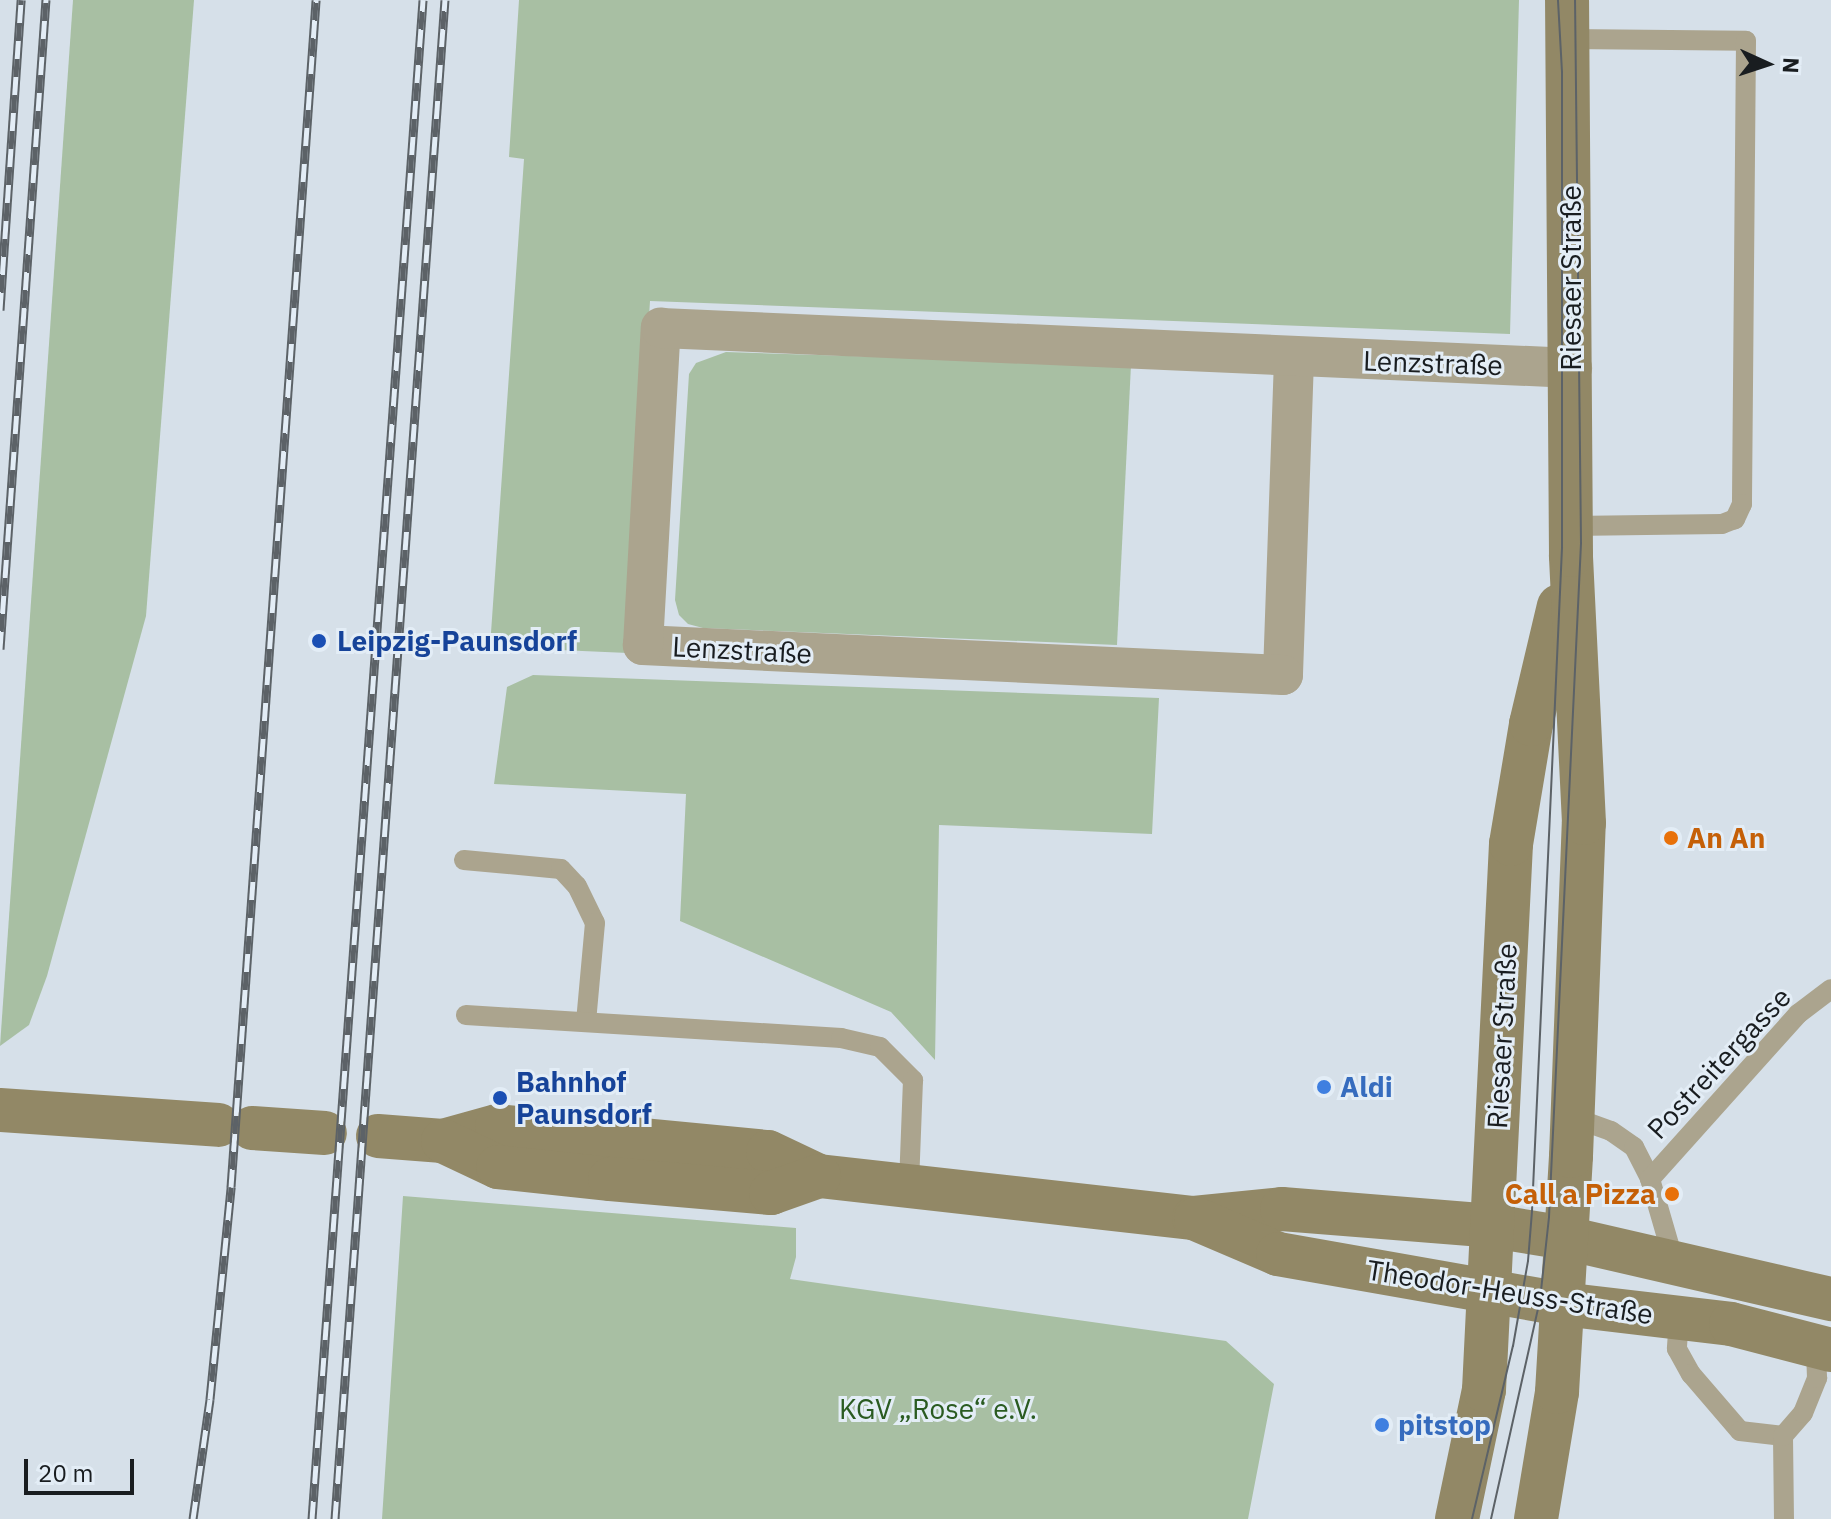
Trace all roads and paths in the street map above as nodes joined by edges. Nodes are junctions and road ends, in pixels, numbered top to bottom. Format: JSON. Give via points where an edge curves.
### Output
{"nodes":[{"id":1,"x":1568,"y":20,"type":"edge"},
{"id":2,"x":1294,"y":359,"type":"junction"},
{"id":3,"x":1572,"y":368,"type":"junction"},
{"id":4,"x":1571,"y":540,"type":"junction"},
{"id":5,"x":464,"y":860,"type":"dead end"},
{"id":6,"x":1831,"y":989,"type":"edge"},
{"id":7,"x":466,"y":1015,"type":"dead end"},
{"id":8,"x":586,"y":1021,"type":"junction"},
{"id":9,"x":0,"y":1110,"type":"edge"},
{"id":10,"x":1572,"y":1117,"type":"junction"},
{"id":11,"x":325,"y":1133,"type":"dead end"},
{"id":12,"x":378,"y":1136,"type":"dead end"},
{"id":13,"x":1650,"y":1179,"type":"junction"},
{"id":14,"x":909,"y":1185,"type":"junction"},
{"id":15,"x":1194,"y":1218,"type":"junction"},
{"id":16,"x":1492,"y":1226,"type":"junction"},
{"id":17,"x":1566,"y":1238,"type":"junction"},
{"id":18,"x":1675,"y":1265,"type":"junction"},
{"id":19,"x":1489,"y":1290,"type":"junction"},
{"id":20,"x":1831,"y":1299,"type":"edge"},
{"id":21,"x":1562,"y":1304,"type":"junction"},
{"id":22,"x":1679,"y":1318,"type":"junction"},
{"id":23,"x":1824,"y":1348,"type":"edge"},
{"id":24,"x":1783,"y":1436,"type":"junction"},
{"id":25,"x":1457,"y":1519,"type":"edge"},
{"id":26,"x":1536,"y":1519,"type":"edge"},
{"id":27,"x":1784,"y":1519,"type":"edge"}],
"edges":[{"from":1,"to":3,"type":"main road","name":"Riesaer Straße"},
{"from":1,"to":4,"type":"lane","via":[[1746,41],[1742,504],[1735,519],[1722,524]]},
{"from":2,"to":2,"type":"street","name":"Lenzstraße","via":[[661,328],[643,645],[1283,675]]},
{"from":2,"to":3,"type":"street","name":"Lenzstraße"},
{"from":3,"to":4,"type":"main road","name":"Riesaer Straße"},
{"from":4,"to":10,"type":"main road","name":"Riesaer Straße","via":[[1584,823]]},
{"from":4,"to":16,"type":"main road","name":"Riesaer Straße","via":[[1511,844]]},
{"from":5,"to":8,"type":"lane","via":[[561,869],[577,886],[595,923]]},
{"from":6,"to":13,"type":"lane","name":"Postreitergasse","via":[[1798,1014]]},
{"from":7,"to":8,"type":"lane"},
{"from":8,"to":14,"type":"lane","via":[[841,1038],[880,1047],[913,1080]]},
{"from":9,"to":11,"type":"main road"},
{"from":10,"to":13,"type":"lane","via":[[1611,1131],[1634,1147]]},
{"from":10,"to":17,"type":"main road","name":"Riesaer Straße"},
{"from":12,"to":14,"type":"main road","name":"Theodor-Heuss-Straße","via":[[443,1141],[498,1167],[610,1179],[771,1193],[819,1176]]},
{"from":13,"to":18,"type":"lane"},
{"from":14,"to":15,"type":"main road","name":"Theodor-Heuss-Straße"},
{"from":15,"to":16,"type":"main road","name":"Theodor-Heuss-Straße","via":[[1282,1209]]},
{"from":15,"to":19,"type":"main road","name":"Theodor-Heuss-Straße","via":[[1278,1254]]},
{"from":16,"to":17,"type":"main road","name":"Theodor-Heuss-Straße"},
{"from":16,"to":19,"type":"main road","name":"Riesaer Straße"},
{"from":17,"to":18,"type":"main road","name":"Theodor-Heuss-Straße"},
{"from":17,"to":21,"type":"main road","name":"Riesaer Straße"},
{"from":18,"to":20,"type":"main road","name":"Theodor-Heuss-Straße"},
{"from":19,"to":21,"type":"main road","name":"Theodor-Heuss-Straße"},
{"from":19,"to":25,"type":"main road","name":"Riesaer Straße","via":[[1484,1390]]},
{"from":21,"to":22,"type":"main road","name":"Theodor-Heuss-Straße"},
{"from":21,"to":26,"type":"main road","name":"Riesaer Straße","via":[[1557,1392]]},
{"from":22,"to":23,"type":"main road","name":"Theodor-Heuss-Straße","via":[[1731,1324]]},
{"from":22,"to":24,"type":"lane","via":[[1677,1349],[1691,1374],[1740,1431]]},
{"from":23,"to":24,"type":"lane","via":[[1803,1413]]},
{"from":24,"to":27,"type":"lane"}]}
